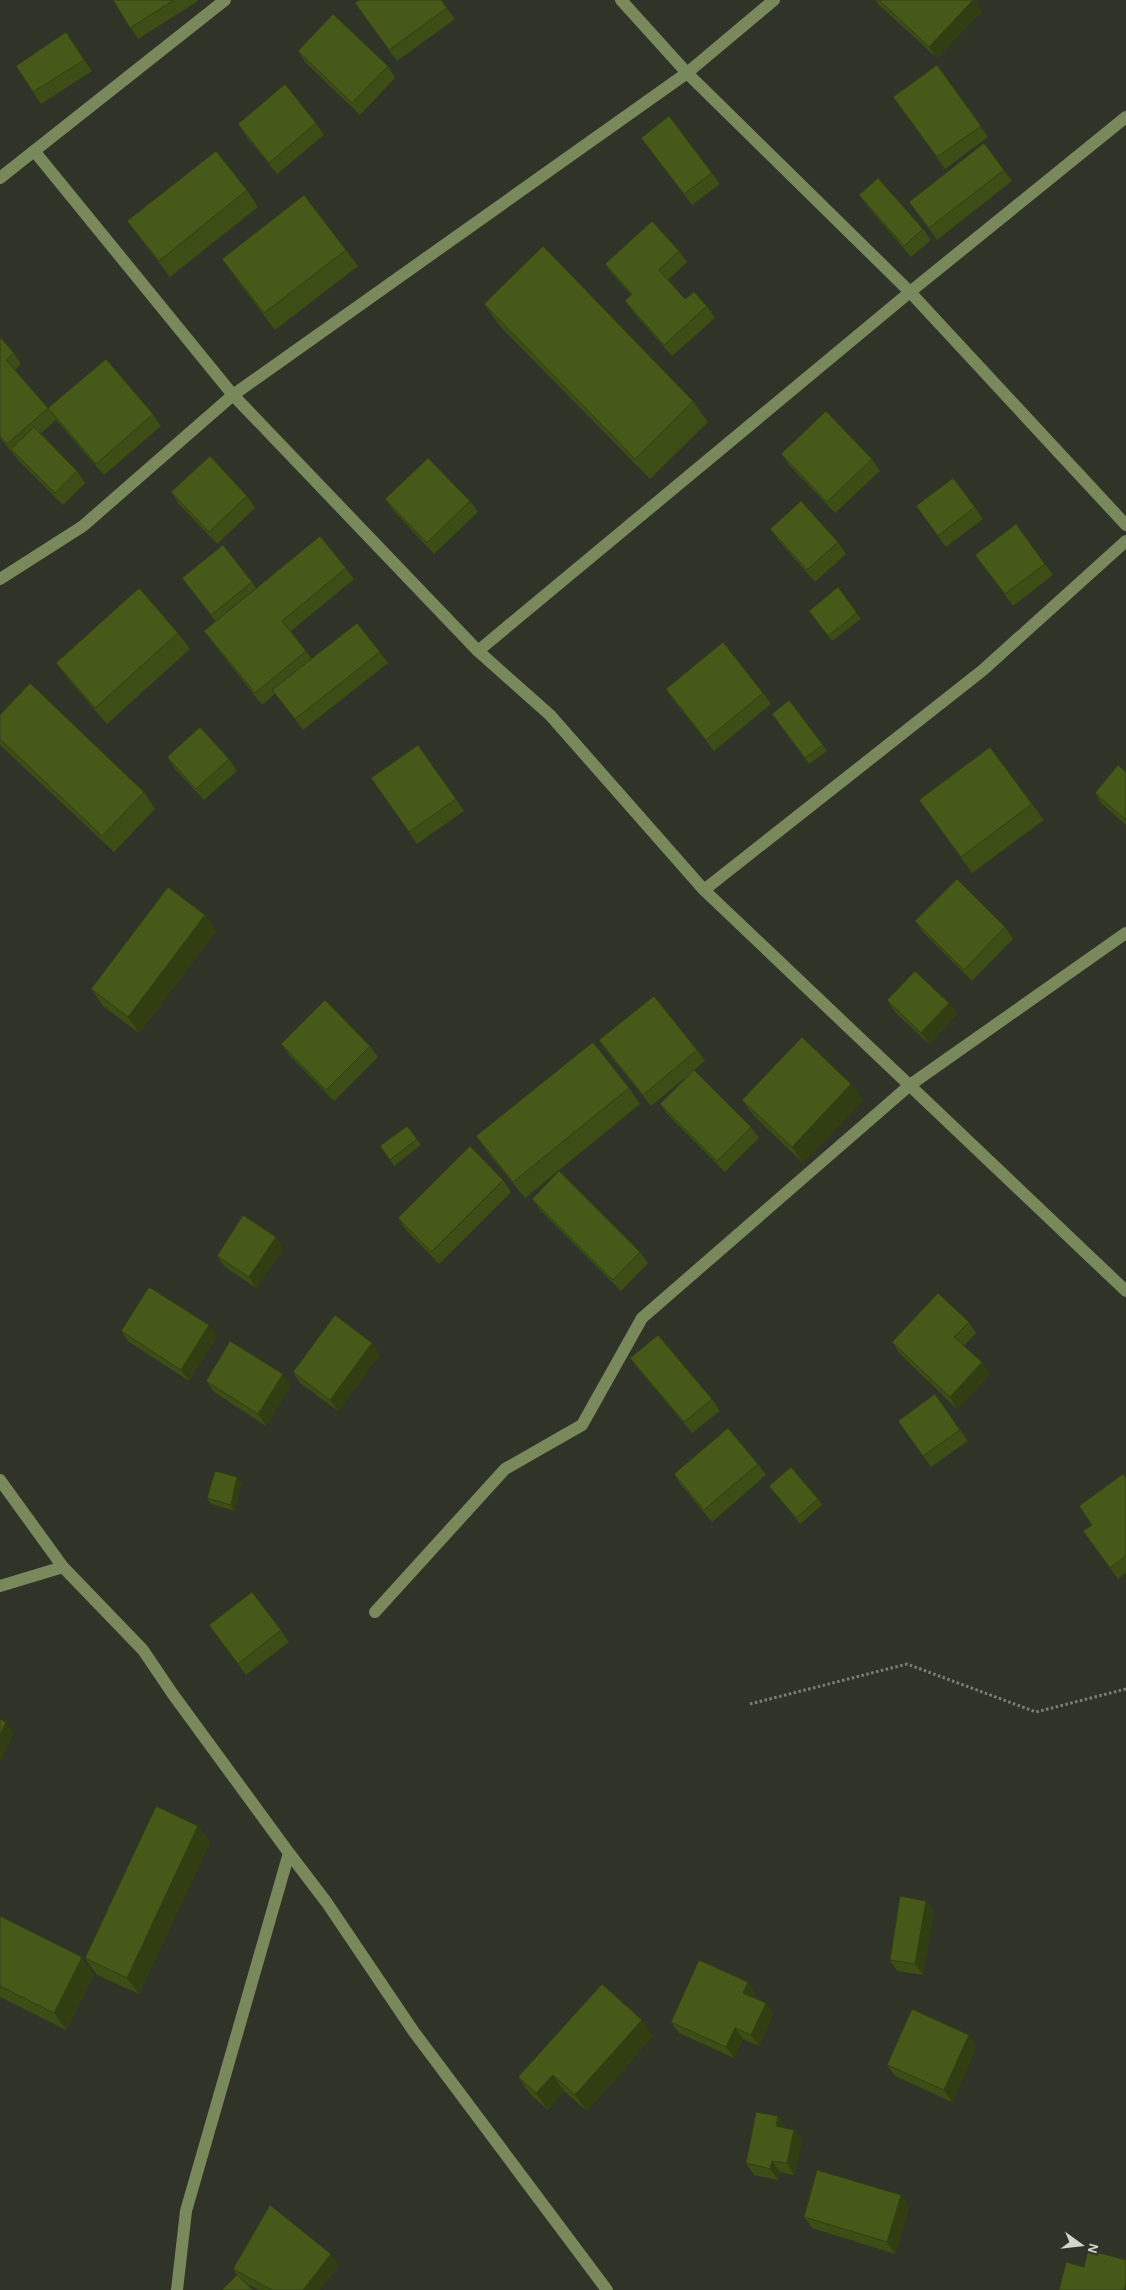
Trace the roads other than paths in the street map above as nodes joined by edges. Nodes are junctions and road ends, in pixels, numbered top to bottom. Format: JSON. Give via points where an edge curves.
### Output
{"nodes":[{"id":1,"x":225,"y":0,"type":"edge"},
{"id":2,"x":621,"y":0,"type":"edge"},
{"id":3,"x":774,"y":0,"type":"edge"},
{"id":4,"x":687,"y":73,"type":"junction"},
{"id":5,"x":1126,"y":117,"type":"edge"},
{"id":6,"x":35,"y":152,"type":"junction"},
{"id":7,"x":0,"y":178,"type":"edge"},
{"id":8,"x":910,"y":292,"type":"junction"},
{"id":9,"x":233,"y":395,"type":"junction"},
{"id":10,"x":1126,"y":525,"type":"edge"},
{"id":11,"x":1126,"y":541,"type":"edge"},
{"id":12,"x":0,"y":579,"type":"edge"},
{"id":13,"x":478,"y":651,"type":"junction"},
{"id":14,"x":704,"y":890,"type":"junction"},
{"id":15,"x":1126,"y":934,"type":"edge"},
{"id":16,"x":910,"y":1085,"type":"junction"},
{"id":17,"x":1126,"y":1291,"type":"edge"},
{"id":18,"x":0,"y":1480,"type":"edge"},
{"id":19,"x":64,"y":1567,"type":"junction"},
{"id":20,"x":0,"y":1586,"type":"edge"},
{"id":21,"x":375,"y":1612,"type":"dead end"},
{"id":22,"x":289,"y":1853,"type":"junction"},
{"id":23,"x":177,"y":2290,"type":"edge"},
{"id":24,"x":607,"y":2290,"type":"edge"}],
"edges":[{"from":1,"to":6,"type":"street"},
{"from":2,"to":4,"type":"street"},
{"from":3,"to":4,"type":"street"},
{"from":4,"to":8,"type":"street"},
{"from":4,"to":9,"type":"street"},
{"from":5,"to":8,"type":"street"},
{"from":6,"to":7,"type":"street"},
{"from":6,"to":9,"type":"street"},
{"from":8,"to":10,"type":"street"},
{"from":8,"to":13,"type":"street"},
{"from":9,"to":12,"type":"street","via":[[83,526]]},
{"from":9,"to":13,"type":"street"},
{"from":11,"to":14,"type":"street","via":[[983,670]]},
{"from":13,"to":14,"type":"street","via":[[550,715]]},
{"from":14,"to":16,"type":"street"},
{"from":15,"to":16,"type":"street"},
{"from":16,"to":17,"type":"street"},
{"from":16,"to":21,"type":"street","via":[[642,1318],[582,1425],[505,1469]]},
{"from":18,"to":19,"type":"street"},
{"from":19,"to":20,"type":"street"},
{"from":19,"to":22,"type":"street","via":[[143,1650]]},
{"from":22,"to":23,"type":"street","via":[[186,2211]]},
{"from":22,"to":24,"type":"street","via":[[327,1903],[414,2032]]}]}
